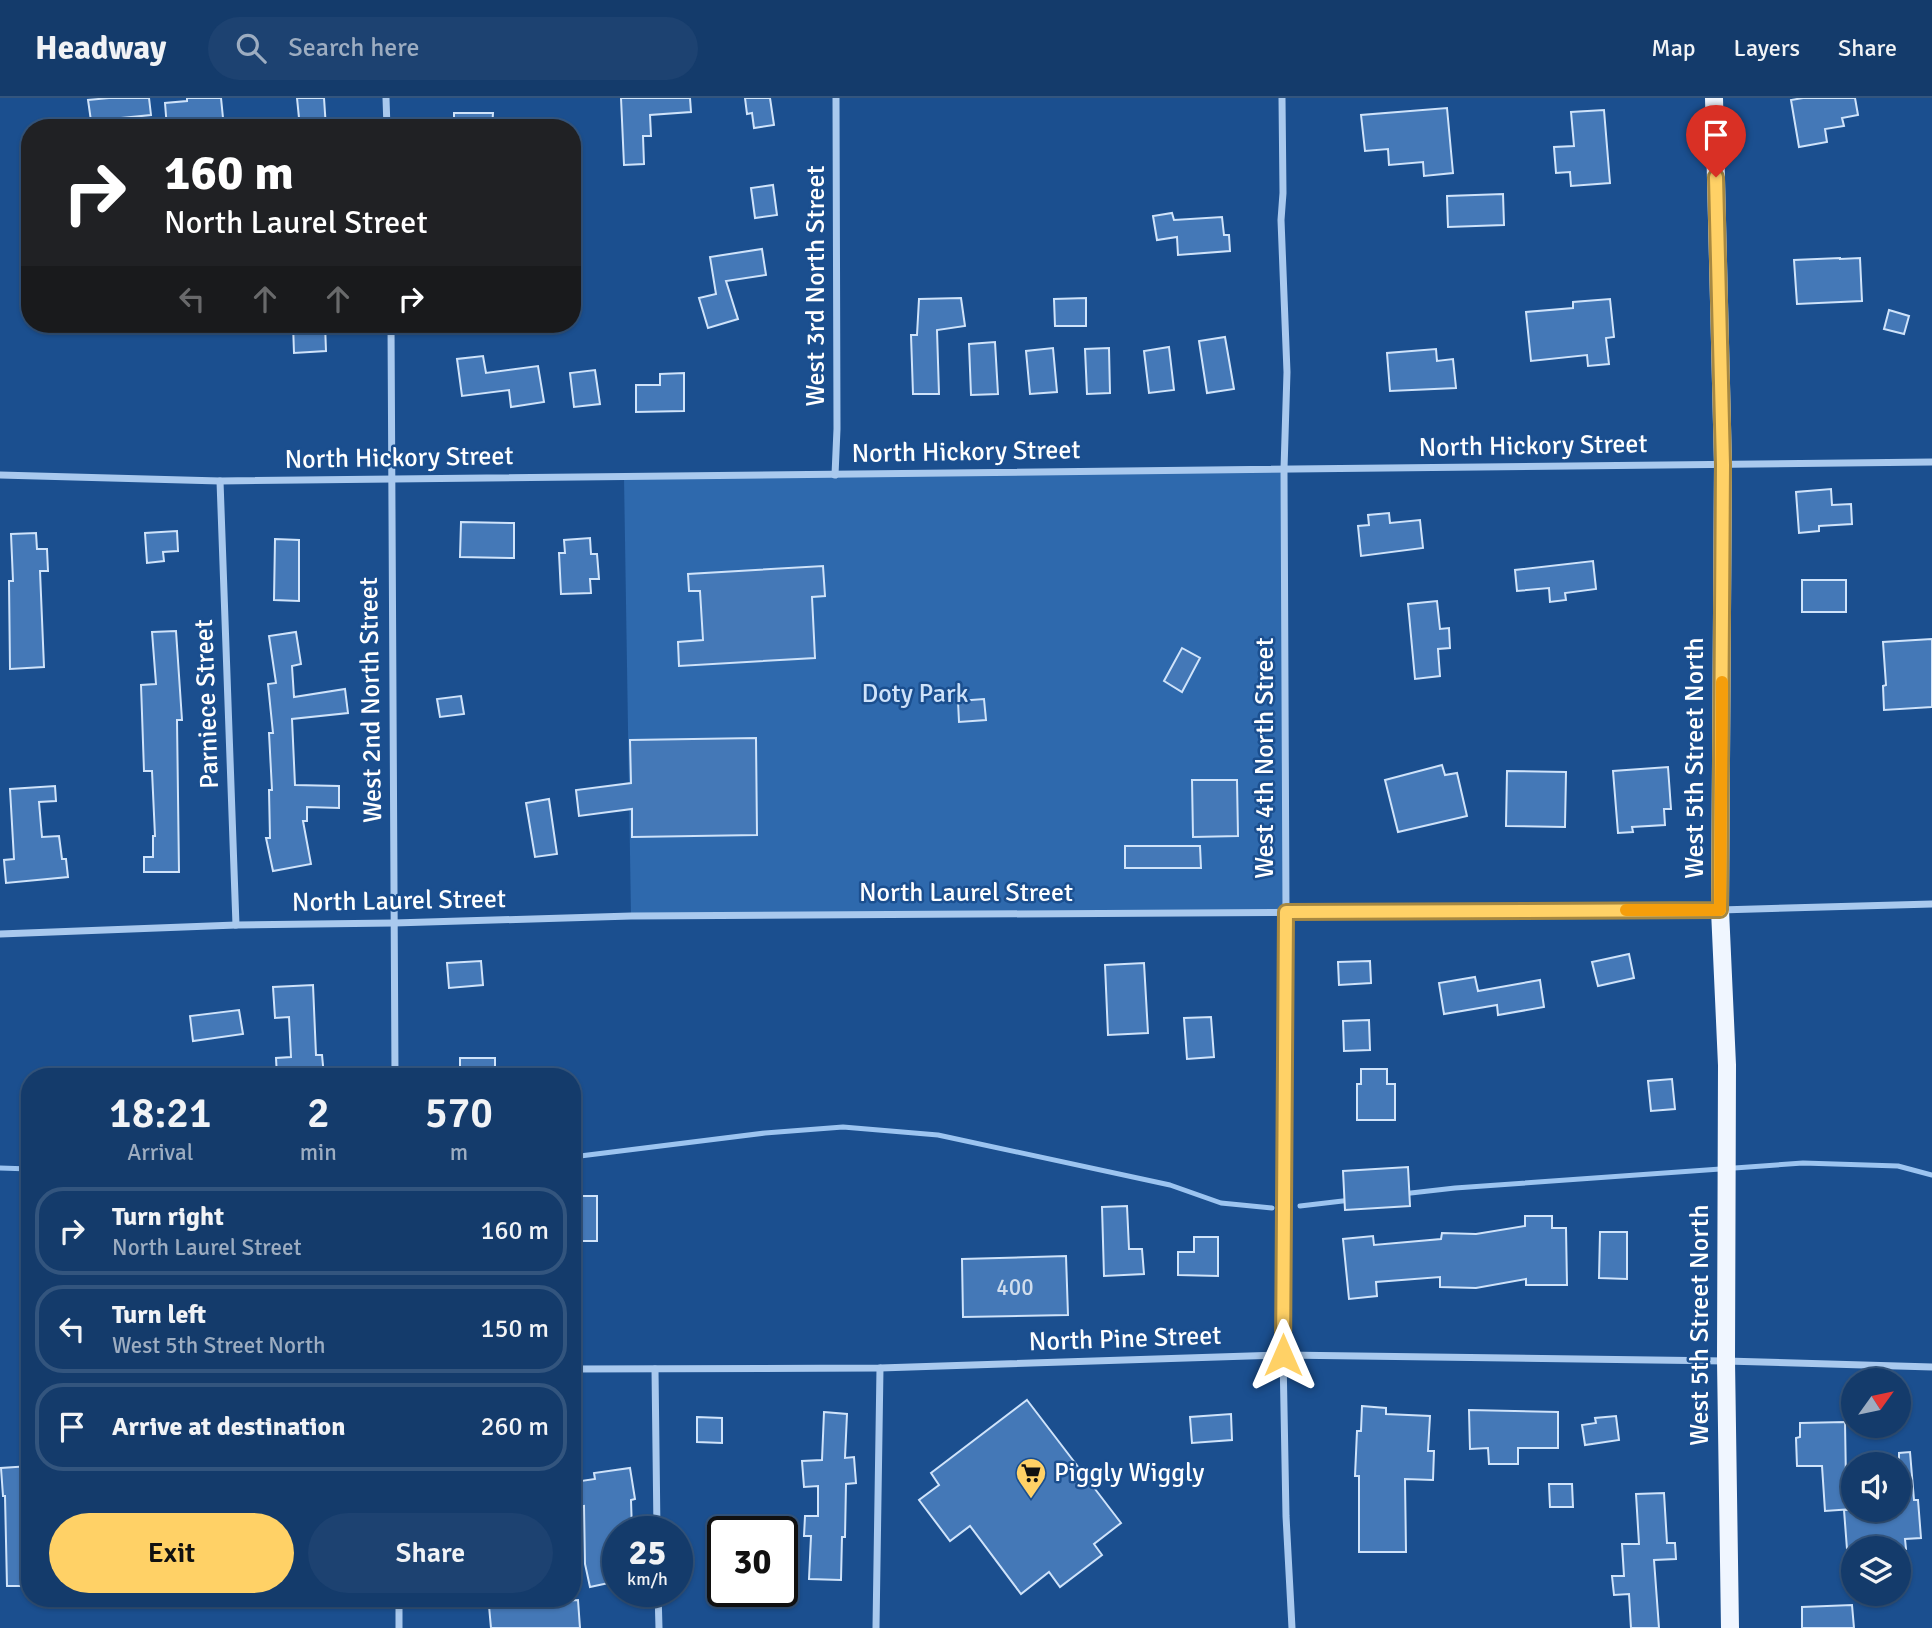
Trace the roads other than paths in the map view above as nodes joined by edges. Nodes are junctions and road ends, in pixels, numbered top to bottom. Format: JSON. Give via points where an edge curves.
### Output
{"nodes":[{"id":1,"x":386,"y":98,"type":"edge"},
{"id":2,"x":836,"y":98,"type":"edge"},
{"id":3,"x":1282,"y":98,"type":"edge"},
{"id":4,"x":1714,"y":98,"type":"edge"},
{"id":5,"x":387,"y":119,"type":"edge"},
{"id":6,"x":391,"y":333,"type":"edge"},
{"id":7,"x":1932,"y":462,"type":"edge"},
{"id":8,"x":1723,"y":465,"type":"junction"},
{"id":9,"x":1284,"y":469,"type":"junction"},
{"id":10,"x":835,"y":474,"type":"junction"},
{"id":11,"x":0,"y":475,"type":"edge"},
{"id":12,"x":390,"y":480,"type":"junction"},
{"id":13,"x":220,"y":481,"type":"junction"},
{"id":14,"x":1932,"y":904,"type":"edge"},
{"id":15,"x":1720,"y":910,"type":"junction"},
{"id":16,"x":1286,"y":912,"type":"junction"},
{"id":17,"x":394,"y":923,"type":"junction"},
{"id":18,"x":236,"y":925,"type":"junction"},
{"id":19,"x":0,"y":934,"type":"edge"},
{"id":20,"x":395,"y":1068,"type":"edge"},
{"id":21,"x":1283,"y":1355,"type":"junction"},
{"id":22,"x":1726,"y":1361,"type":"junction"},
{"id":23,"x":1932,"y":1367,"type":"edge"},
{"id":24,"x":581,"y":1368,"type":"edge"},
{"id":25,"x":655,"y":1368,"type":"junction"},
{"id":26,"x":880,"y":1368,"type":"junction"},
{"id":27,"x":657,"y":1516,"type":"edge"},
{"id":28,"x":399,"y":1607,"type":"edge"},
{"id":29,"x":658,"y":1607,"type":"edge"},
{"id":30,"x":400,"y":1628,"type":"edge"},
{"id":31,"x":659,"y":1628,"type":"edge"},
{"id":32,"x":876,"y":1628,"type":"edge"},
{"id":33,"x":1292,"y":1628,"type":"edge"},
{"id":34,"x":1730,"y":1628,"type":"edge"}],
"edges":[{"from":1,"to":5,"type":"street"},
{"from":2,"to":10,"type":"street","name":"West 3rd North Street"},
{"from":3,"to":9,"type":"street","name":"West 4th North Street","via":[[1287,372]]},
{"from":4,"to":8,"type":"main road","name":"West 5th Street North"},
{"from":6,"to":12,"type":"street","name":"West 2nd North Street"},
{"from":7,"to":8,"type":"street","name":"North Hickory Street"},
{"from":8,"to":9,"type":"street","name":"North Hickory Street"},
{"from":8,"to":15,"type":"main road","name":"West 5th Street North"},
{"from":9,"to":10,"type":"street","name":"North Hickory Street"},
{"from":9,"to":16,"type":"street","name":"West 4th North Street"},
{"from":10,"to":12,"type":"street","name":"North Hickory Street"},
{"from":11,"to":13,"type":"street","name":"North Hickory Street"},
{"from":12,"to":13,"type":"street","name":"North Hickory Street"},
{"from":12,"to":17,"type":"street","name":"West 2nd North Street"},
{"from":13,"to":18,"type":"street","name":"Parniece Street"},
{"from":14,"to":15,"type":"street","name":"North Laurel Street"},
{"from":15,"to":16,"type":"street","name":"North Laurel Street"},
{"from":15,"to":22,"type":"main road","name":"West 5th Street North","via":[[1727,1065]]},
{"from":16,"to":17,"type":"street","name":"North Laurel Street","via":[[631,916]]},
{"from":16,"to":21,"type":"street","name":"West 4th North Street"},
{"from":17,"to":18,"type":"street","name":"North Laurel Street"},
{"from":17,"to":20,"type":"street","name":"West 2nd North Street"},
{"from":18,"to":19,"type":"street","name":"North Laurel Street"},
{"from":21,"to":22,"type":"street","name":"North Pine Street"},
{"from":21,"to":26,"type":"street","name":"North Pine Street"},
{"from":21,"to":33,"type":"street","name":"West 4th North Street"},
{"from":22,"to":23,"type":"street","name":"North Pine Street"},
{"from":22,"to":34,"type":"main road","name":"West 5th Street North"},
{"from":24,"to":25,"type":"street","name":"North Pine Street"},
{"from":25,"to":26,"type":"street","name":"North Pine Street"},
{"from":25,"to":27,"type":"street"},
{"from":26,"to":32,"type":"street"},
{"from":28,"to":30,"type":"street"},
{"from":29,"to":31,"type":"street"}]}
